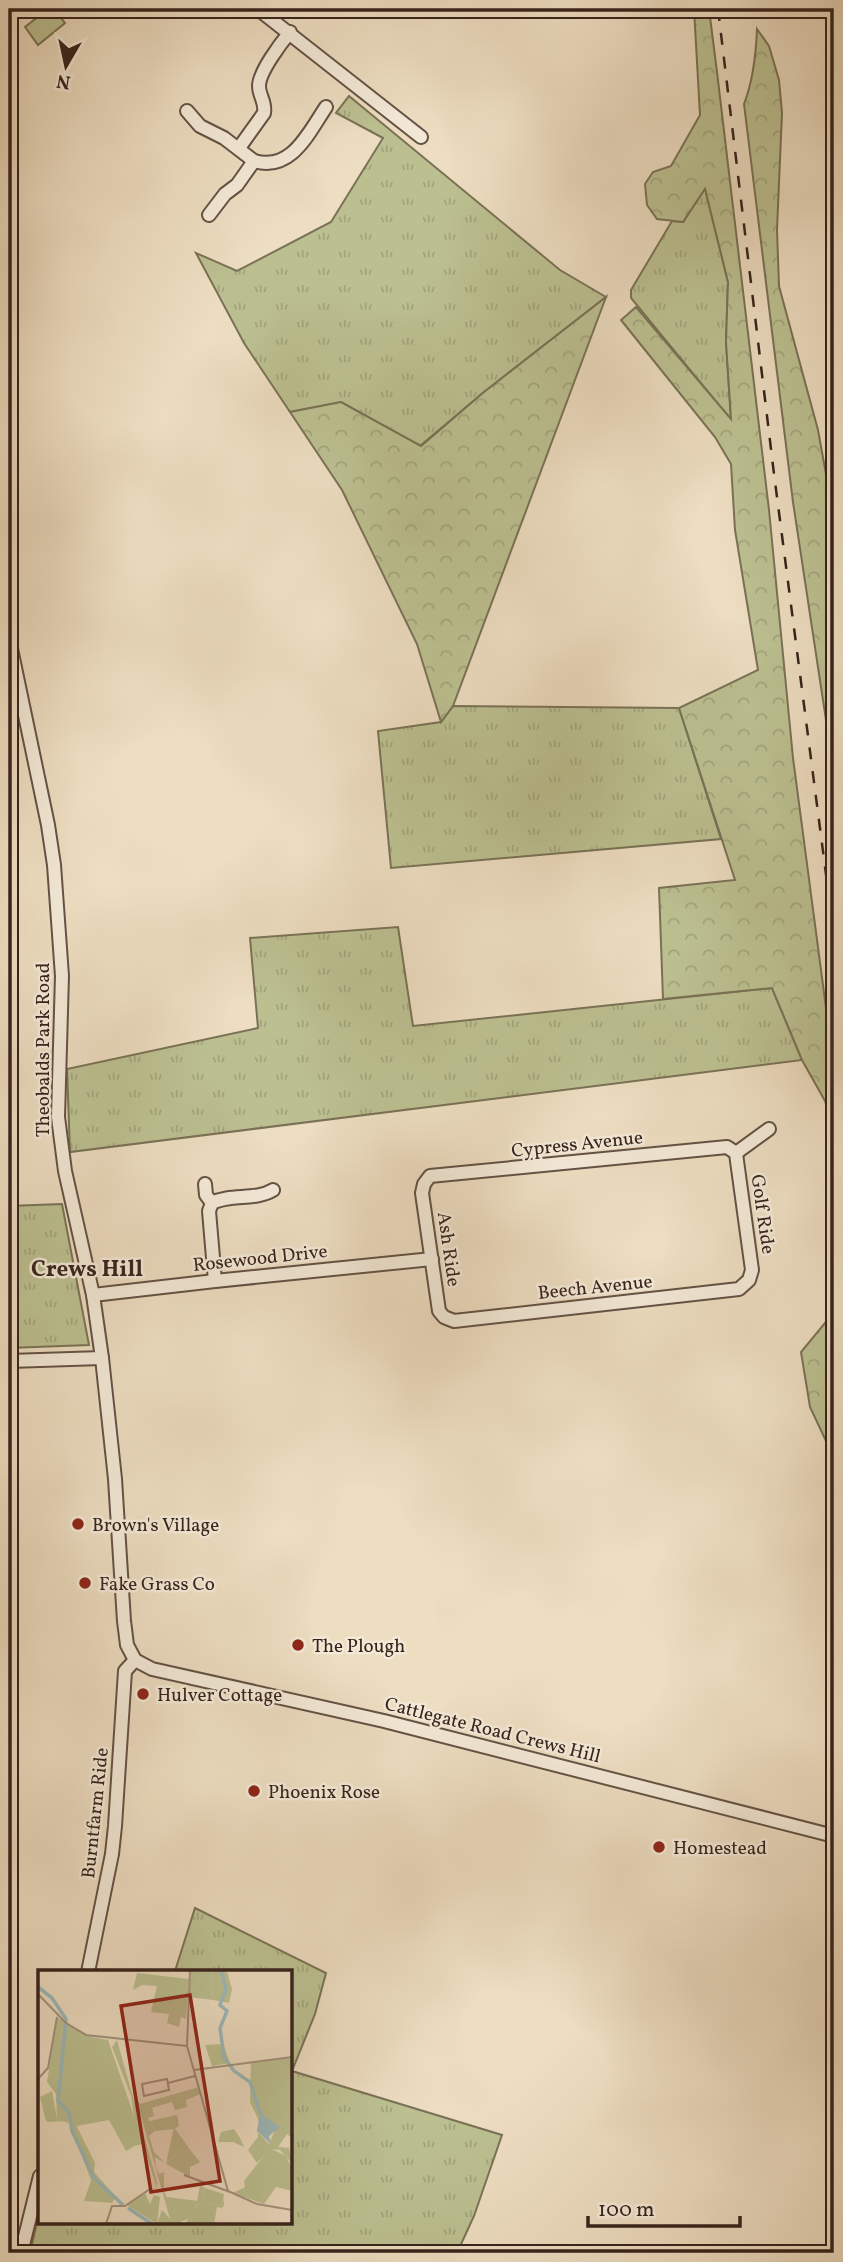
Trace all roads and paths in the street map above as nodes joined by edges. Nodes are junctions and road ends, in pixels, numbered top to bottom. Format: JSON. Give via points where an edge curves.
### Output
{"nodes":[{"id":1,"x":258,"y":9,"type":"edge"},
{"id":2,"x":290,"y":32,"type":"junction"},
{"id":3,"x":326,"y":107,"type":"dead end"},
{"id":4,"x":187,"y":111,"type":"dead end"},
{"id":5,"x":421,"y":137,"type":"dead end"},
{"id":6,"x":239,"y":148,"type":"junction"},
{"id":7,"x":254,"y":161,"type":"junction"},
{"id":8,"x":209,"y":215,"type":"dead end"},
{"id":9,"x":9,"y":639,"type":"edge"},
{"id":10,"x":769,"y":1129,"type":"dead end"},
{"id":11,"x":736,"y":1153,"type":"junction"},
{"id":12,"x":205,"y":1184,"type":"dead end"},
{"id":13,"x":424,"y":1184,"type":"joint"},
{"id":14,"x":273,"y":1189,"type":"dead end"},
{"id":15,"x":212,"y":1203,"type":"junction"},
{"id":16,"x":432,"y":1259,"type":"junction"},
{"id":17,"x":749,"y":1280,"type":"joint"},
{"id":18,"x":215,"y":1281,"type":"junction"},
{"id":19,"x":93,"y":1295,"type":"junction"},
{"id":20,"x":444,"y":1317,"type":"joint"},
{"id":21,"x":102,"y":1358,"type":"junction"},
{"id":22,"x":9,"y":1361,"type":"edge"},
{"id":23,"x":138,"y":1663,"type":"junction"},
{"id":24,"x":834,"y":1836,"type":"edge"},
{"id":25,"x":88,"y":1970,"type":"edge"},
{"id":26,"x":38,"y":2184,"type":"edge"},
{"id":27,"x":21,"y":2253,"type":"edge"}],
"edges":[{"from":1,"to":2,"type":"street"},
{"from":2,"to":5,"type":"street"},
{"from":2,"to":6,"type":"street","via":[[259,80],[264,113]]},
{"from":3,"to":7,"type":"street","via":[[296,150],[275,163]]},
{"from":4,"to":6,"type":"street","via":[[200,126]]},
{"from":6,"to":7,"type":"street"},
{"from":7,"to":8,"type":"street"},
{"from":9,"to":19,"type":"street","name":"Theobalds Park Road","via":[[54,865],[62,976],[58,1117],[65,1171]]},
{"from":10,"to":11,"type":"street"},
{"from":11,"to":13,"type":"street","name":"Cypress Avenue","via":[[727,1147],[430,1176]]},
{"from":11,"to":17,"type":"street","name":"Golf Ride","via":[[752,1270]]},
{"from":12,"to":15,"type":"street"},
{"from":13,"to":16,"type":"street","name":"Ash Ride"},
{"from":14,"to":15,"type":"street","via":[[265,1195]]},
{"from":15,"to":18,"type":"street"},
{"from":16,"to":18,"type":"street","name":"Rosewood Drive"},
{"from":16,"to":20,"type":"street","name":"Ash Ride","via":[[439,1311]]},
{"from":17,"to":20,"type":"street","name":"Beech Avenue","via":[[739,1289],[454,1321]]},
{"from":18,"to":19,"type":"street","name":"Rosewood Drive"},
{"from":19,"to":21,"type":"street","name":"Theobalds Park Road"},
{"from":21,"to":22,"type":"street"},
{"from":21,"to":23,"type":"street","name":"Theobalds Park Road","via":[[124,1621],[127,1645]]},
{"from":23,"to":24,"type":"street","name":"Cattlegate Road Crews Hill"},
{"from":23,"to":25,"type":"street","name":"Burntfarm Ride","via":[[125,1671],[112,1854]]},
{"from":26,"to":27,"type":"street"}]}
